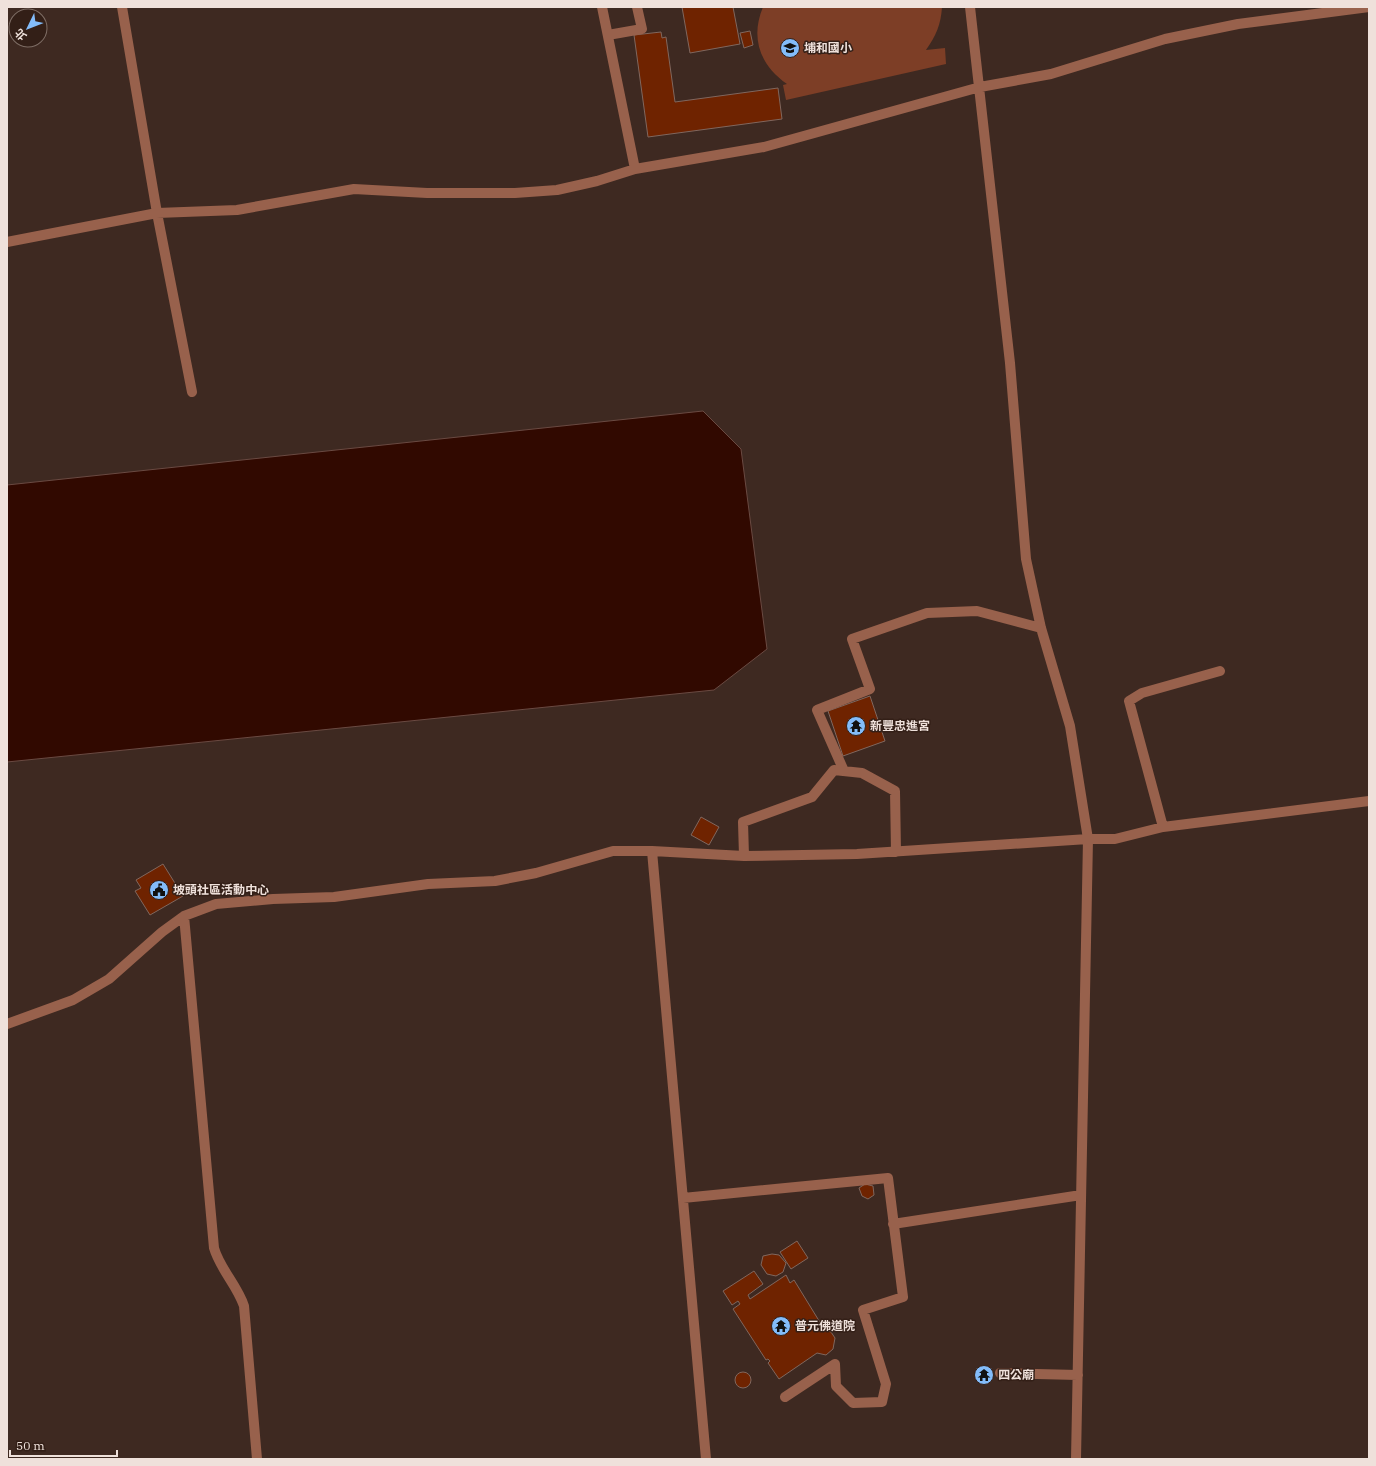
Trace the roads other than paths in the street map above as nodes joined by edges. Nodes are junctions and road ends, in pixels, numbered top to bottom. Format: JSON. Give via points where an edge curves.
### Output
{"nodes":[{"id":1,"x":122,"y":7,"type":"edge"},
{"id":2,"x":602,"y":7,"type":"edge"},
{"id":3,"x":637,"y":7,"type":"edge"},
{"id":4,"x":970,"y":7,"type":"edge"},
{"id":5,"x":1369,"y":7,"type":"edge"},
{"id":6,"x":608,"y":35,"type":"junction"},
{"id":7,"x":980,"y":87,"type":"junction"},
{"id":8,"x":635,"y":169,"type":"junction"},
{"id":9,"x":157,"y":213,"type":"junction"},
{"id":10,"x":7,"y":242,"type":"edge"},
{"id":11,"x":192,"y":392,"type":"dead end"},
{"id":12,"x":1041,"y":628,"type":"junction"},
{"id":13,"x":1220,"y":671,"type":"dead end"},
{"id":14,"x":844,"y":771,"type":"junction"},
{"id":15,"x":1369,"y":801,"type":"edge"},
{"id":16,"x":1163,"y":827,"type":"junction"},
{"id":17,"x":1088,"y":839,"type":"junction"},
{"id":18,"x":652,"y":851,"type":"junction"},
{"id":19,"x":896,"y":852,"type":"junction"},
{"id":20,"x":744,"y":856,"type":"junction"},
{"id":21,"x":184,"y":916,"type":"junction"},
{"id":22,"x":7,"y":1024,"type":"edge"},
{"id":23,"x":1081,"y":1195,"type":"junction"},
{"id":24,"x":683,"y":1198,"type":"junction"},
{"id":25,"x":893,"y":1224,"type":"junction"},
{"id":26,"x":1000,"y":1373,"type":"dead end"},
{"id":27,"x":1078,"y":1374,"type":"junction"},
{"id":28,"x":785,"y":1397,"type":"dead end"},
{"id":29,"x":257,"y":1459,"type":"edge"},
{"id":30,"x":706,"y":1459,"type":"edge"},
{"id":31,"x":1076,"y":1459,"type":"edge"}],
"edges":[{"from":1,"to":9,"type":"street"},
{"from":2,"to":6,"type":"street"},
{"from":3,"to":6,"type":"street","via":[[642,29]]},
{"from":4,"to":7,"type":"street"},
{"from":5,"to":7,"type":"street","via":[[1238,24],[1165,39],[1051,74]]},
{"from":6,"to":8,"type":"street"},
{"from":7,"to":8,"type":"street","via":[[764,147]]},
{"from":7,"to":12,"type":"street","via":[[1010,363],[1026,559]]},
{"from":8,"to":9,"type":"street","via":[[557,190],[427,193],[354,189],[237,210]]},
{"from":9,"to":10,"type":"street"},
{"from":9,"to":11,"type":"street"},
{"from":12,"to":14,"type":"street","via":[[978,611],[927,613],[852,640],[870,689],[817,710]]},
{"from":12,"to":17,"type":"street","via":[[1070,726]]},
{"from":13,"to":16,"type":"street","via":[[1142,694],[1130,701]]},
{"from":14,"to":19,"type":"street","via":[[862,773],[895,791]]},
{"from":14,"to":20,"type":"street","via":[[834,770],[812,797],[742,822]]},
{"from":15,"to":16,"type":"street"},
{"from":16,"to":17,"type":"street","via":[[1115,839]]},
{"from":17,"to":19,"type":"street"},
{"from":17,"to":23,"type":"street"},
{"from":18,"to":20,"type":"street"},
{"from":18,"to":21,"type":"street","via":[[613,851],[536,873],[495,881],[428,884],[334,897],[216,904]]},
{"from":18,"to":24,"type":"street"},
{"from":19,"to":20,"type":"street"},
{"from":21,"to":22,"type":"street","via":[[109,979],[73,1000]]},
{"from":21,"to":29,"type":"street","via":[[214,1248],[218,1261],[241,1296],[244,1306]]},
{"from":23,"to":25,"type":"street"},
{"from":23,"to":27,"type":"street"},
{"from":24,"to":25,"type":"street","via":[[888,1178]]},
{"from":24,"to":30,"type":"street"},
{"from":25,"to":28,"type":"street","via":[[903,1297],[863,1310],[886,1384],[882,1402],[853,1403],[836,1386],[835,1364]]},
{"from":26,"to":27,"type":"street"},
{"from":27,"to":31,"type":"street"}]}
